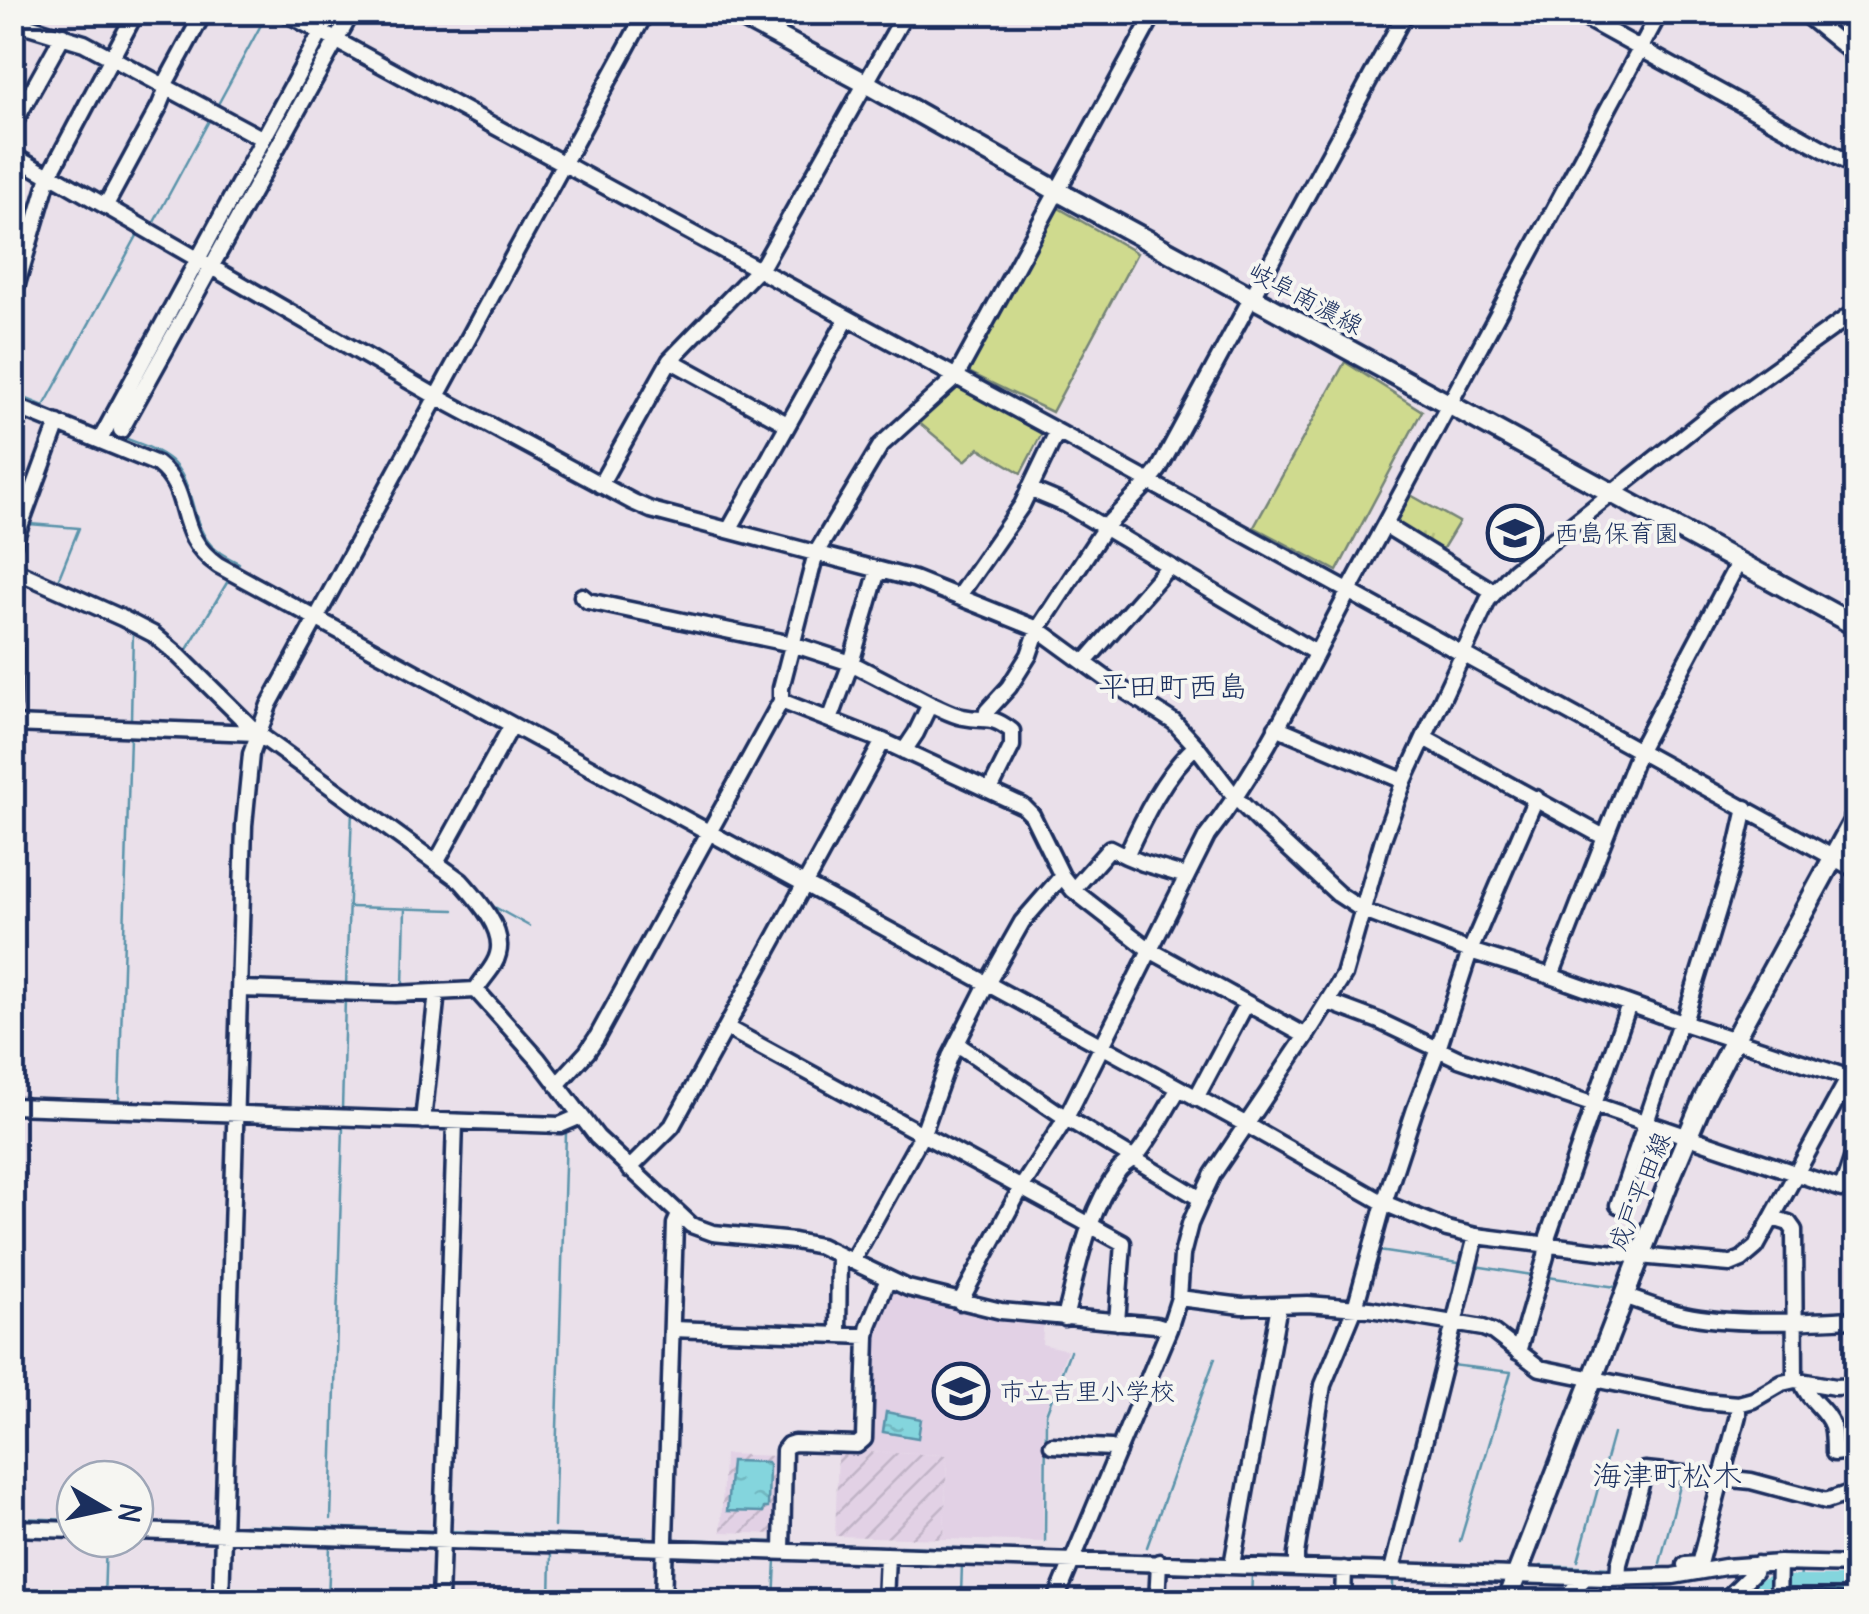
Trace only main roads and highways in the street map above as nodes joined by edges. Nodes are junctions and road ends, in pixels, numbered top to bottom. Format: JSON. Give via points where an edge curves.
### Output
{"nodes":[{"id":1,"x":732,"y":12,"type":"edge"},
{"id":2,"x":1856,"y":626,"type":"edge"},
{"id":3,"x":1856,"y":816,"type":"edge"},
{"id":4,"x":1506,"y":1602,"type":"edge"}],
"edges":[{"from":1,"to":2,"type":"main road","name":"岐阜南濃線"},
{"from":3,"to":4,"type":"main road","name":"成戸平田線","via":[[1687,1136]]}]}
